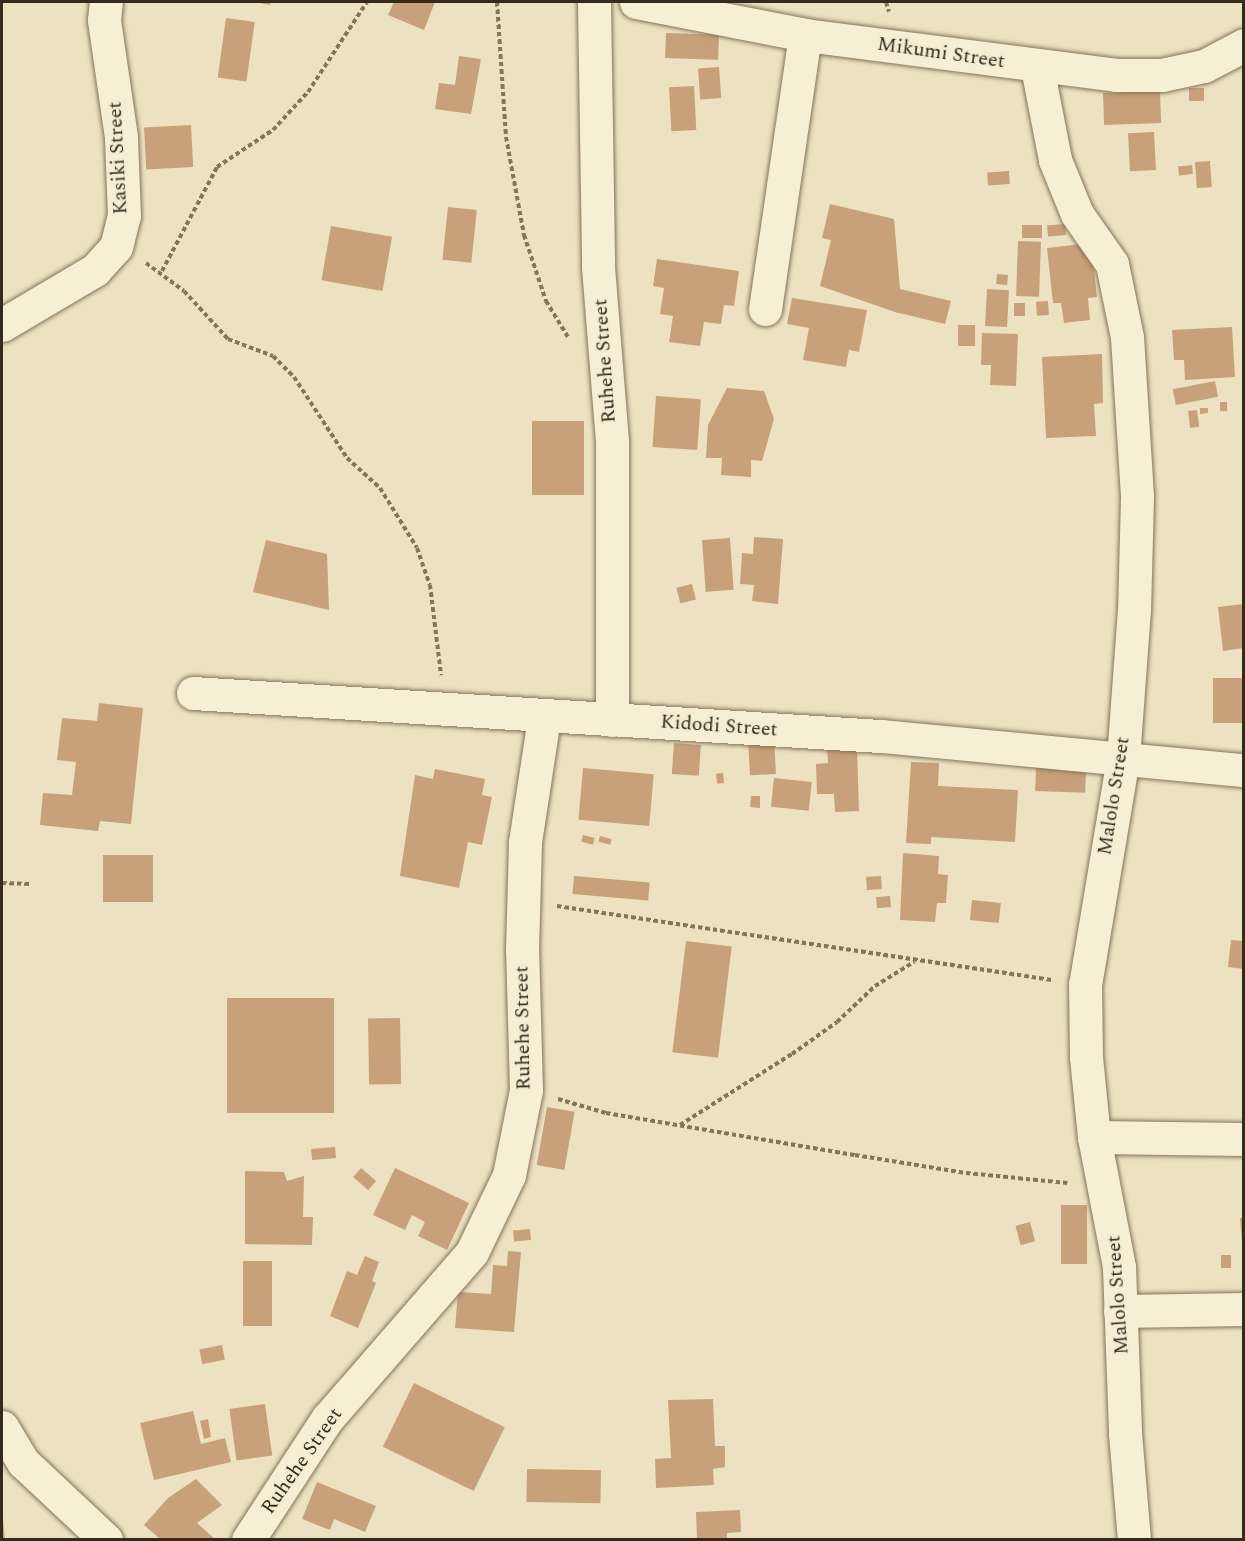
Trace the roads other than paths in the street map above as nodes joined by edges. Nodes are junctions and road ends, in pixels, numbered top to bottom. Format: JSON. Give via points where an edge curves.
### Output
{"nodes":[{"id":1,"x":106,"y":2,"type":"edge"},
{"id":2,"x":594,"y":2,"type":"edge"},
{"id":3,"x":636,"y":2,"type":"edge"},
{"id":4,"x":806,"y":35,"type":"junction"},
{"id":5,"x":1244,"y":45,"type":"edge"},
{"id":6,"x":1037,"y":67,"type":"junction"},
{"id":7,"x":765,"y":309,"type":"dead end"},
{"id":8,"x":2,"y":325,"type":"edge"},
{"id":9,"x":193,"y":693,"type":"dead end"},
{"id":10,"x":544,"y":718,"type":"junction"},
{"id":11,"x":612,"y":720,"type":"junction"},
{"id":12,"x":1123,"y":758,"type":"junction"},
{"id":13,"x":1244,"y":770,"type":"edge"},
{"id":14,"x":1094,"y":1137,"type":"junction"},
{"id":15,"x":1244,"y":1139,"type":"edge"},
{"id":16,"x":1244,"y":1309,"type":"edge"},
{"id":17,"x":1120,"y":1311,"type":"junction"},
{"id":18,"x":2,"y":1427,"type":"edge"},
{"id":19,"x":106,"y":1539,"type":"edge"},
{"id":20,"x":248,"y":1539,"type":"edge"},
{"id":21,"x":1134,"y":1539,"type":"edge"}],
"edges":[{"from":1,"to":8,"type":"street","name":"Kasiki Street","via":[[104,20],[121,137],[124,216],[116,248],[96,270]]},
{"from":2,"to":11,"type":"street","name":"Ruhehe Street","via":[[598,267],[612,465]]},
{"from":3,"to":4,"type":"street","name":"Mikumi Street"},
{"from":4,"to":6,"type":"street","name":"Mikumi Street"},
{"from":4,"to":7,"type":"street"},
{"from":5,"to":6,"type":"street","name":"Mikumi Street","via":[[1204,66],[1162,75]]},
{"from":6,"to":12,"type":"street","name":"Malolo Street","via":[[1055,160],[1077,214],[1112,264],[1127,336],[1137,497],[1134,609]]},
{"from":9,"to":10,"type":"street","name":"Kidodi Street"},
{"from":10,"to":11,"type":"street","name":"Kidodi Street"},
{"from":10,"to":20,"type":"street","name":"Ruhehe Street","via":[[525,842],[526,1090],[509,1175],[472,1252],[327,1419]]},
{"from":11,"to":12,"type":"street","name":"Kidodi Street","via":[[882,736]]},
{"from":12,"to":13,"type":"street","name":"Kidodi Street"},
{"from":12,"to":14,"type":"street","name":"Malolo Street","via":[[1085,984],[1086,1057]]},
{"from":14,"to":15,"type":"street"},
{"from":14,"to":17,"type":"street","name":"Malolo Street","via":[[1114,1228]]},
{"from":16,"to":17,"type":"street"},
{"from":17,"to":21,"type":"street","name":"Malolo Street"},
{"from":18,"to":19,"type":"street","via":[[23,1462]]}]}
